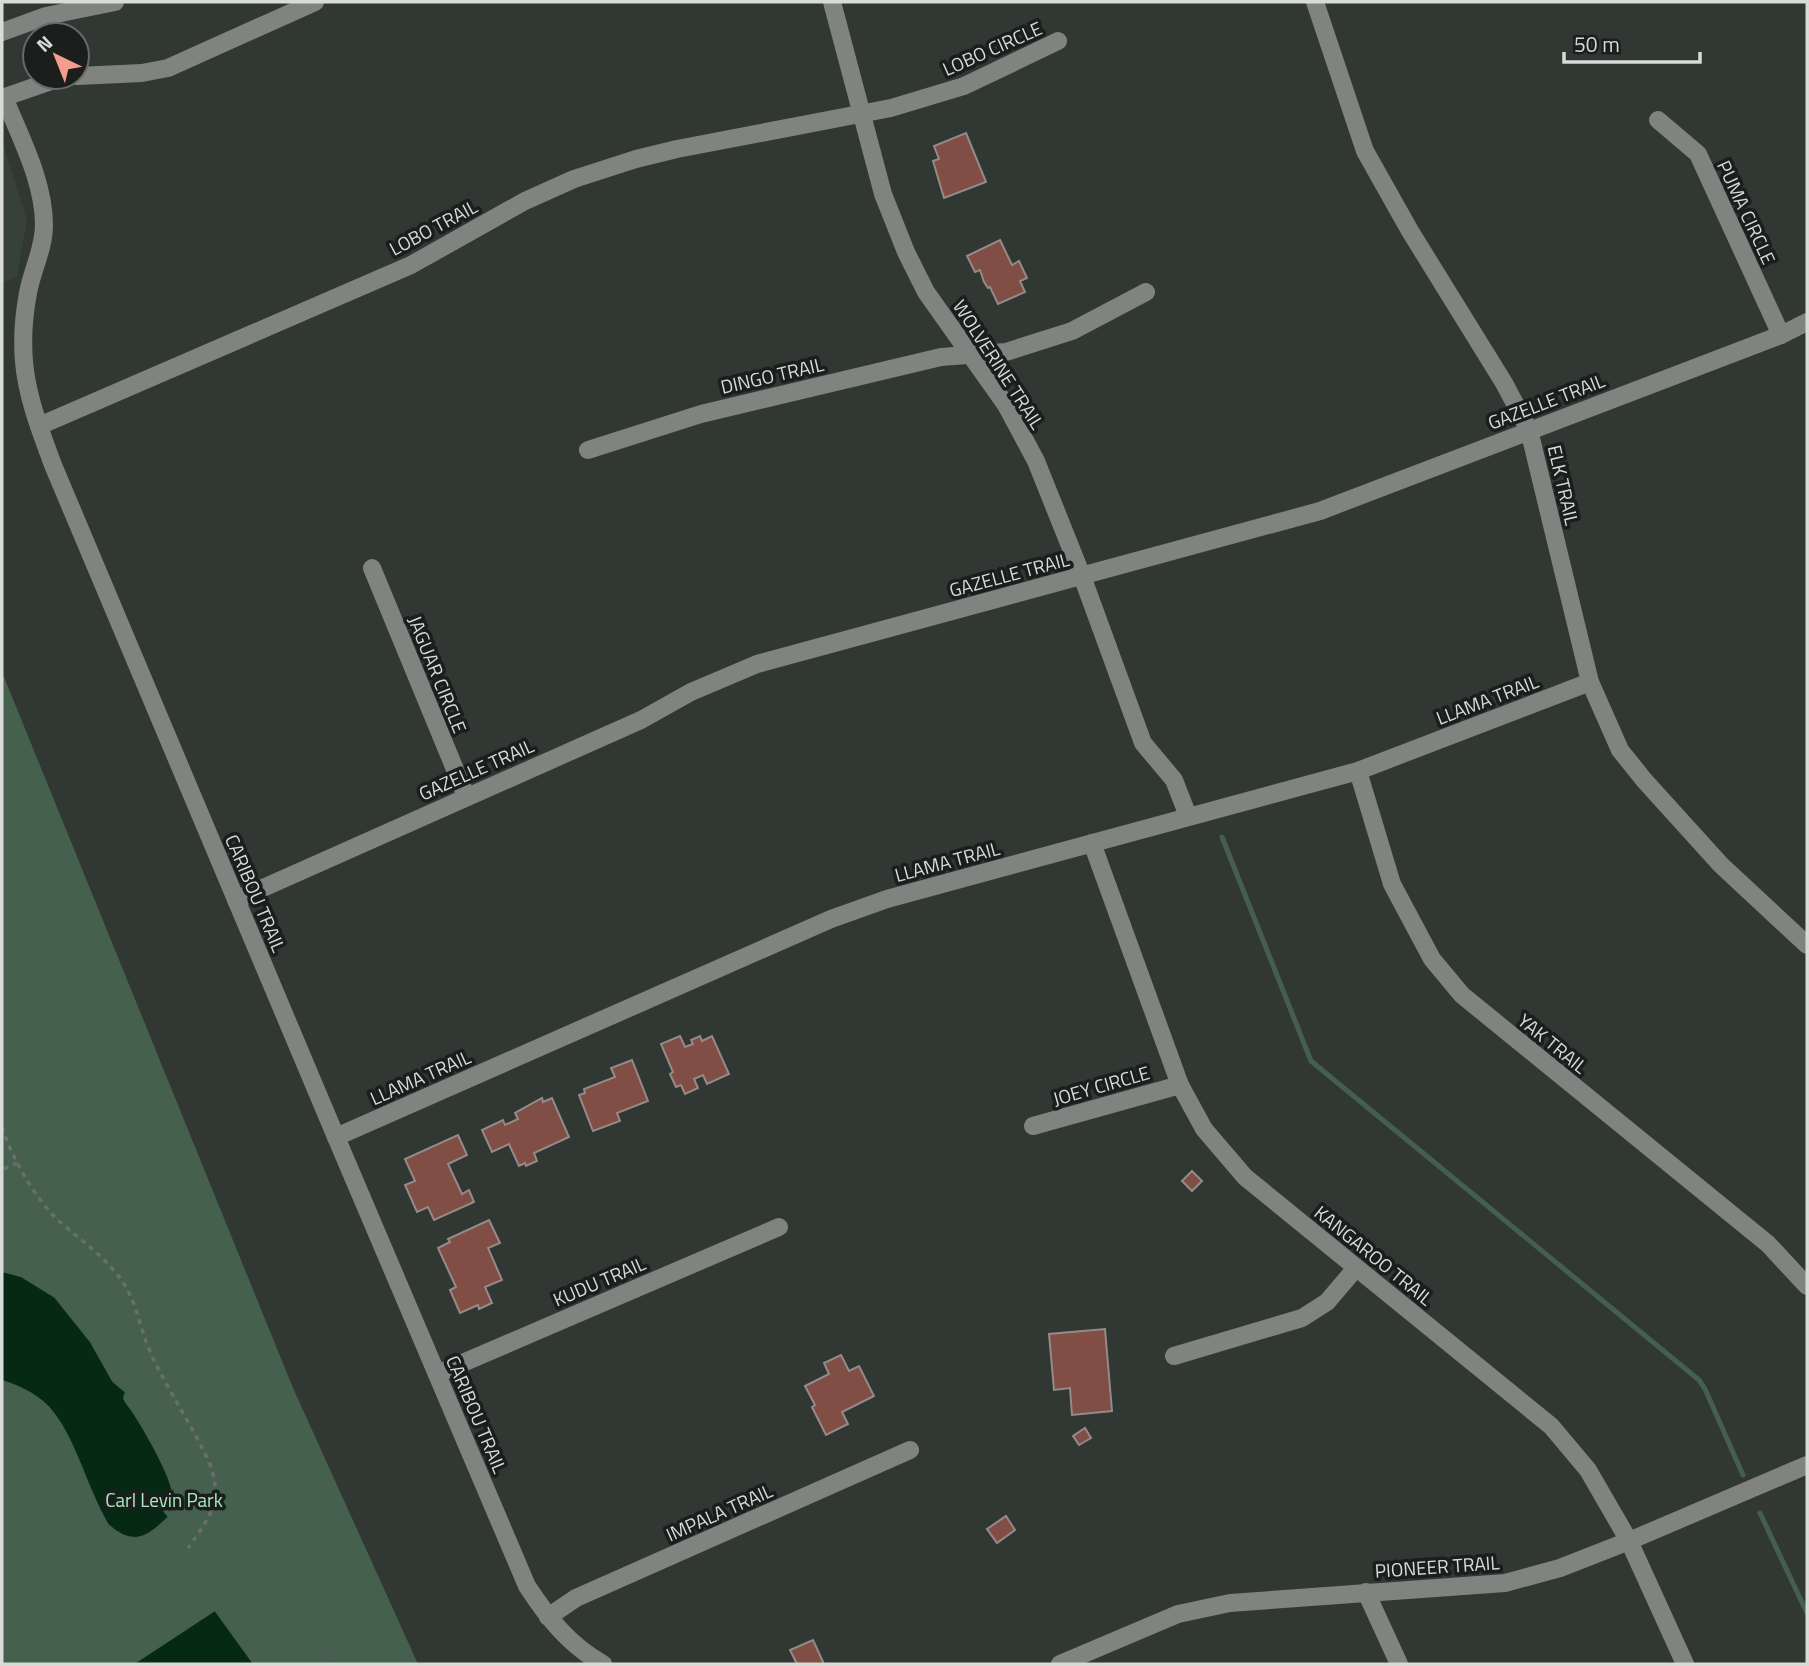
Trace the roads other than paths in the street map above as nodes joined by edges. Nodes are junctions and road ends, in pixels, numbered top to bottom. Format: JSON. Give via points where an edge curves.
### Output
{"nodes":[{"id":1,"x":115,"y":2,"type":"edge"},
{"id":2,"x":315,"y":2,"type":"edge"},
{"id":3,"x":832,"y":2,"type":"edge"},
{"id":4,"x":1315,"y":2,"type":"edge"},
{"id":5,"x":2,"y":32,"type":"edge"},
{"id":6,"x":1058,"y":41,"type":"dead end"},
{"id":7,"x":91,"y":75,"type":"edge"},
{"id":8,"x":23,"y":91,"type":"edge"},
{"id":9,"x":3,"y":98,"type":"edge"},
{"id":10,"x":862,"y":112,"type":"junction"},
{"id":11,"x":1658,"y":120,"type":"dead end"},
{"id":12,"x":1146,"y":292,"type":"dead end"},
{"id":13,"x":1807,"y":322,"type":"edge"},
{"id":14,"x":1781,"y":335,"type":"junction"},
{"id":15,"x":968,"y":354,"type":"junction"},
{"id":16,"x":38,"y":426,"type":"junction"},
{"id":17,"x":1530,"y":430,"type":"junction"},
{"id":18,"x":588,"y":450,"type":"dead end"},
{"id":19,"x":372,"y":568,"type":"dead end"},
{"id":20,"x":1083,"y":576,"type":"junction"},
{"id":21,"x":1590,"y":682,"type":"junction"},
{"id":22,"x":1358,"y":771,"type":"junction"},
{"id":23,"x":466,"y":796,"type":"junction"},
{"id":24,"x":1188,"y":816,"type":"junction"},
{"id":25,"x":1092,"y":843,"type":"junction"},
{"id":26,"x":236,"y":900,"type":"junction"},
{"id":27,"x":1807,"y":945,"type":"edge"},
{"id":28,"x":1180,"y":1085,"type":"junction"},
{"id":29,"x":1033,"y":1126,"type":"dead end"},
{"id":30,"x":336,"y":1138,"type":"junction"},
{"id":31,"x":779,"y":1227,"type":"dead end"},
{"id":32,"x":1356,"y":1268,"type":"junction"},
{"id":33,"x":1807,"y":1286,"type":"edge"},
{"id":34,"x":1174,"y":1356,"type":"dead end"},
{"id":35,"x":437,"y":1374,"type":"junction"},
{"id":36,"x":910,"y":1450,"type":"dead end"},
{"id":37,"x":1807,"y":1465,"type":"edge"},
{"id":38,"x":1629,"y":1541,"type":"junction"},
{"id":39,"x":1366,"y":1592,"type":"junction"},
{"id":40,"x":548,"y":1617,"type":"junction"},
{"id":41,"x":603,"y":1664,"type":"edge"},
{"id":42,"x":1060,"y":1664,"type":"edge"},
{"id":43,"x":1399,"y":1664,"type":"edge"},
{"id":44,"x":1685,"y":1664,"type":"edge"}],
"edges":[{"from":1,"to":5,"type":"street","via":[[46,16]]},
{"from":2,"to":7,"type":"street","via":[[168,68]]},
{"from":3,"to":10,"type":"street","name":"WOLVERINE TRAIL"},
{"from":4,"to":17,"type":"street","name":"ELK TRAIL","via":[[1365,151]]},
{"from":6,"to":10,"type":"street","name":"LOBO CIRCLE","via":[[964,86]]},
{"from":8,"to":9,"type":"street"},
{"from":9,"to":16,"type":"street","name":"CARIBOU TRAIL","via":[[42,200],[42,246],[22,328],[27,389]]},
{"from":10,"to":15,"type":"street","name":"WOLVERINE TRAIL","via":[[883,194],[906,252],[926,292]]},
{"from":10,"to":16,"type":"street","name":"LOBO TRAIL","via":[[677,149],[574,179],[411,265]]},
{"from":11,"to":14,"type":"street","name":"PUMA CIRCLE","via":[[1698,155]]},
{"from":12,"to":15,"type":"street","name":"DINGO TRAIL","via":[[1072,331],[1006,352]]},
{"from":13,"to":14,"type":"street","name":"GAZELLE TRAIL"},
{"from":14,"to":17,"type":"street","name":"GAZELLE TRAIL"},
{"from":15,"to":18,"type":"street","name":"DINGO TRAIL","via":[[701,414]]},
{"from":15,"to":20,"type":"street","name":"WOLVERINE TRAIL","via":[[1006,405],[1037,461]]},
{"from":16,"to":26,"type":"street","name":"CARIBOU TRAIL"},
{"from":17,"to":20,"type":"street","name":"GAZELLE TRAIL","via":[[1320,510]]},
{"from":17,"to":21,"type":"street","name":"ELK TRAIL"},
{"from":19,"to":23,"type":"street","name":"JAGUAR CIRCLE"},
{"from":20,"to":23,"type":"street","name":"GAZELLE TRAIL","via":[[757,664]]},
{"from":20,"to":24,"type":"street","name":"WOLVERINE TRAIL","via":[[1143,743],[1174,780]]},
{"from":21,"to":22,"type":"street","name":"LLAMA TRAIL"},
{"from":21,"to":27,"type":"street","name":"ELK TRAIL","via":[[1620,750],[1644,780],[1721,864]]},
{"from":22,"to":24,"type":"street","name":"LLAMA TRAIL"},
{"from":22,"to":33,"type":"street","name":"YAK TRAIL","via":[[1392,884],[1432,959],[1462,995],[1768,1244]]},
{"from":23,"to":26,"type":"street","name":"GAZELLE TRAIL"},
{"from":24,"to":25,"type":"street","name":"LLAMA TRAIL"},
{"from":25,"to":28,"type":"street","name":"KANGAROO TRAIL"},
{"from":25,"to":30,"type":"street","name":"LLAMA TRAIL","via":[[887,899],[831,919]]},
{"from":26,"to":30,"type":"street","name":"CARIBOU TRAIL"},
{"from":28,"to":29,"type":"street","name":"JOEY CIRCLE"},
{"from":28,"to":32,"type":"street","name":"KANGAROO TRAIL","via":[[1204,1129],[1245,1177]]},
{"from":30,"to":35,"type":"street","name":"CARIBOU TRAIL"},
{"from":31,"to":35,"type":"street","name":"KUDU TRAIL"},
{"from":32,"to":34,"type":"street","via":[[1327,1302],[1302,1318]]},
{"from":32,"to":38,"type":"street","name":"KANGAROO TRAIL","via":[[1552,1426],[1588,1470]]},
{"from":35,"to":40,"type":"street","name":"CARIBOU TRAIL","via":[[527,1586]]},
{"from":36,"to":40,"type":"street","name":"IMPALA TRAIL","via":[[576,1598]]},
{"from":37,"to":38,"type":"street","name":"PIONEER TRAIL"},
{"from":38,"to":39,"type":"street","name":"PIONEER TRAIL","via":[[1505,1583]]},
{"from":38,"to":44,"type":"street","name":"KANGAROO TRAIL"},
{"from":39,"to":42,"type":"street","name":"PIONEER TRAIL","via":[[1230,1602],[1178,1614]]},
{"from":39,"to":43,"type":"street"},
{"from":40,"to":41,"type":"street","name":"CARIBOU TRAIL","via":[[572,1643]]}]}
